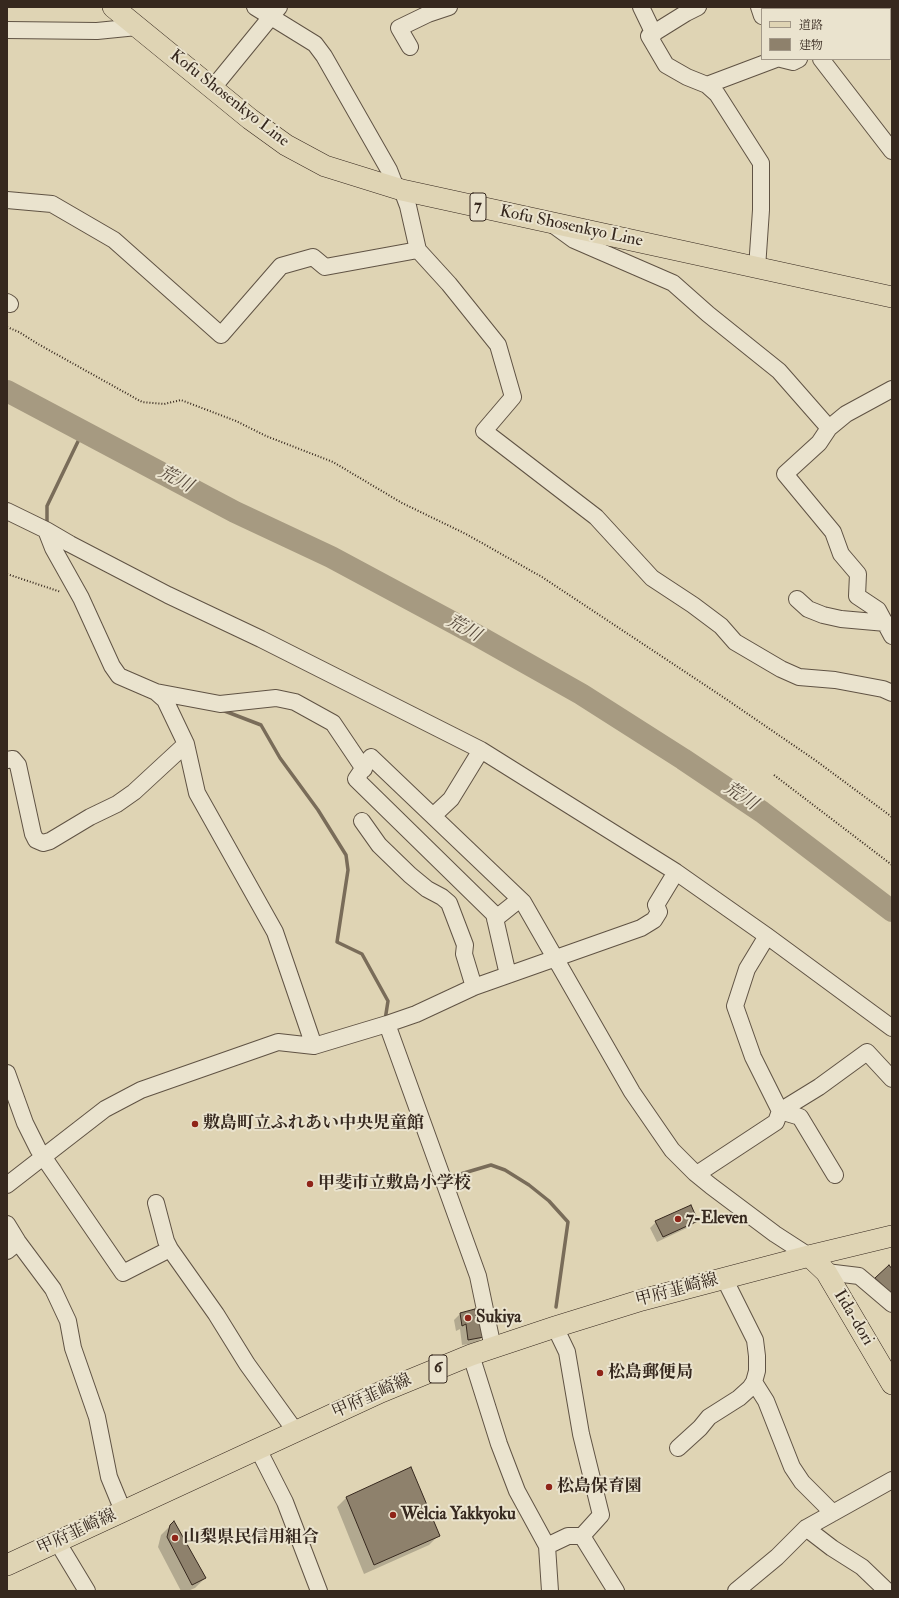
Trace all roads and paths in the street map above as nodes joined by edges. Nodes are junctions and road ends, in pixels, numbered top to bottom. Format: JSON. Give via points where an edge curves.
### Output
{"nodes":[{"id":1,"x":112,"y":7,"type":"edge"},
{"id":2,"x":254,"y":7,"type":"edge"},
{"id":3,"x":449,"y":7,"type":"edge"},
{"id":4,"x":641,"y":7,"type":"edge"},
{"id":5,"x":698,"y":7,"type":"edge"},
{"id":6,"x":275,"y":11,"type":"edge"},
{"id":7,"x":137,"y":27,"type":"junction"},
{"id":8,"x":7,"y":30,"type":"edge"},
{"id":9,"x":654,"y":34,"type":"junction"},
{"id":10,"x":410,"y":47,"type":"dead end"},
{"id":11,"x":773,"y":60,"type":"edge"},
{"id":12,"x":785,"y":60,"type":"edge"},
{"id":13,"x":797,"y":60,"type":"edge"},
{"id":14,"x":823,"y":60,"type":"edge"},
{"id":15,"x":708,"y":85,"type":"junction"},
{"id":16,"x":212,"y":89,"type":"junction"},
{"id":17,"x":892,"y":151,"type":"edge"},
{"id":18,"x":399,"y":189,"type":"junction"},
{"id":19,"x":7,"y":200,"type":"edge"},
{"id":20,"x":550,"y":223,"type":"junction"},
{"id":21,"x":418,"y":250,"type":"junction"},
{"id":22,"x":757,"y":268,"type":"junction"},
{"id":23,"x":892,"y":297,"type":"edge"},
{"id":24,"x":7,"y":327,"type":"edge"},
{"id":25,"x":892,"y":389,"type":"edge"},
{"id":26,"x":829,"y":428,"type":"junction"},
{"id":27,"x":7,"y":511,"type":"edge"},
{"id":28,"x":46,"y":530,"type":"junction"},
{"id":29,"x":7,"y":574,"type":"edge"},
{"id":30,"x":81,"y":598,"type":"junction"},
{"id":31,"x":797,"y":599,"type":"dead end"},
{"id":32,"x":889,"y":629,"type":"edge"},
{"id":33,"x":156,"y":692,"type":"junction"},
{"id":34,"x":892,"y":693,"type":"edge"},
{"id":35,"x":186,"y":744,"type":"junction"},
{"id":36,"x":481,"y":750,"type":"junction"},
{"id":37,"x":7,"y":760,"type":"edge"},
{"id":38,"x":364,"y":769,"type":"junction"},
{"id":39,"x":774,"y":775,"type":"dead end"},
{"id":40,"x":434,"y":816,"type":"junction"},
{"id":41,"x":892,"y":817,"type":"edge"},
{"id":42,"x":362,"y":821,"type":"dead end"},
{"id":43,"x":892,"y":865,"type":"edge"},
{"id":44,"x":676,"y":872,"type":"junction"},
{"id":45,"x":520,"y":899,"type":"junction"},
{"id":46,"x":495,"y":919,"type":"junction"},
{"id":47,"x":768,"y":936,"type":"junction"},
{"id":48,"x":556,"y":958,"type":"junction"},
{"id":49,"x":508,"y":975,"type":"junction"},
{"id":50,"x":474,"y":987,"type":"junction"},
{"id":51,"x":387,"y":1024,"type":"junction"},
{"id":52,"x":892,"y":1028,"type":"edge"},
{"id":53,"x":314,"y":1046,"type":"junction"},
{"id":54,"x":7,"y":1073,"type":"edge"},
{"id":55,"x":892,"y":1078,"type":"edge"},
{"id":56,"x":780,"y":1111,"type":"junction"},
{"id":57,"x":44,"y":1158,"type":"junction"},
{"id":58,"x":697,"y":1174,"type":"junction"},
{"id":59,"x":836,"y":1175,"type":"dead end"},
{"id":60,"x":7,"y":1185,"type":"edge"},
{"id":61,"x":156,"y":1204,"type":"dead end"},
{"id":62,"x":7,"y":1224,"type":"edge"},
{"id":63,"x":892,"y":1236,"type":"edge"},
{"id":64,"x":13,"y":1247,"type":"edge"},
{"id":65,"x":170,"y":1249,"type":"junction"},
{"id":66,"x":808,"y":1256,"type":"junction"},
{"id":67,"x":826,"y":1272,"type":"junction"},
{"id":68,"x":724,"y":1278,"type":"junction"},
{"id":69,"x":892,"y":1304,"type":"edge"},
{"id":70,"x":555,"y":1327,"type":"junction"},
{"id":71,"x":493,"y":1348,"type":"junction"},
{"id":72,"x":471,"y":1355,"type":"junction"},
{"id":73,"x":754,"y":1382,"type":"junction"},
{"id":74,"x":892,"y":1384,"type":"edge"},
{"id":75,"x":296,"y":1432,"type":"junction"},
{"id":76,"x":678,"y":1448,"type":"dead end"},
{"id":77,"x":258,"y":1449,"type":"junction"},
{"id":78,"x":892,"y":1480,"type":"edge"},
{"id":79,"x":123,"y":1511,"type":"junction"},
{"id":80,"x":833,"y":1513,"type":"junction"},
{"id":81,"x":806,"y":1528,"type":"junction"},
{"id":82,"x":582,"y":1536,"type":"junction"},
{"id":83,"x":58,"y":1543,"type":"junction"},
{"id":84,"x":548,"y":1546,"type":"junction"},
{"id":85,"x":7,"y":1565,"type":"edge"},
{"id":86,"x":87,"y":1591,"type":"edge"},
{"id":87,"x":319,"y":1591,"type":"edge"},
{"id":88,"x":550,"y":1591,"type":"edge"},
{"id":89,"x":616,"y":1591,"type":"edge"},
{"id":90,"x":736,"y":1591,"type":"edge"},
{"id":91,"x":887,"y":1591,"type":"edge"}],
"edges":[{"from":1,"to":7,"type":"main road","name":"Kofu Shosenkyo Line","number":"7"},
{"from":2,"to":6,"type":"street"},
{"from":3,"to":10,"type":"street","via":[[399,28]]},
{"from":4,"to":9,"type":"street"},
{"from":5,"to":9,"type":"street"},
{"from":6,"to":16,"type":"street"},
{"from":6,"to":18,"type":"street","via":[[315,44],[324,56]]},
{"from":7,"to":8,"type":"street","via":[[97,31]]},
{"from":7,"to":16,"type":"main road","name":"Kofu Shosenkyo Line","number":"7"},
{"from":9,"to":15,"type":"street","via":[[649,36],[666,65]]},
{"from":11,"to":15,"type":"street"},
{"from":12,"to":13,"type":"street"},
{"from":14,"to":17,"type":"street"},
{"from":15,"to":22,"type":"street","via":[[717,94],[760,163],[761,210]]},
{"from":16,"to":18,"type":"main road","name":"Kofu Shosenkyo Line","number":"7","via":[[286,145],[325,166]]},
{"from":18,"to":20,"type":"main road","name":"Kofu Shosenkyo Line","number":"7"},
{"from":18,"to":21,"type":"street","via":[[408,206]]},
{"from":19,"to":21,"type":"street","via":[[52,204],[114,240],[221,335],[281,266],[313,257],[325,267]]},
{"from":20,"to":22,"type":"main road","name":"Kofu Shosenkyo Line","number":"7"},
{"from":20,"to":26,"type":"street","via":[[574,240],[673,282],[708,314],[779,371]]},
{"from":21,"to":34,"type":"street","via":[[498,345],[513,397],[484,431],[596,517],[652,578],[721,626],[735,642],[799,677],[835,680]]},
{"from":22,"to":23,"type":"main road","name":"Kofu Shosenkyo Line","number":"7"},
{"from":24,"to":41,"type":"path","via":[[142,402],[164,404],[181,400],[236,421],[266,436],[333,462],[402,503],[466,534],[542,578],[723,697]]},
{"from":25,"to":26,"type":"street","via":[[846,414]]},
{"from":26,"to":32,"type":"street","via":[[819,443],[785,474],[833,532],[841,554],[858,574],[857,596],[878,610]]},
{"from":27,"to":28,"type":"street"},
{"from":28,"to":30,"type":"street","via":[[53,548]]},
{"from":28,"to":36,"type":"street","via":[[154,587]]},
{"from":29,"to":30,"type":"path"},
{"from":30,"to":33,"type":"street","via":[[119,676]]},
{"from":31,"to":32,"type":"street","via":[[808,609],[822,615]]},
{"from":33,"to":35,"type":"street","via":[[165,700]]},
{"from":33,"to":38,"type":"street","via":[[220,704],[276,698],[294,702],[333,723]]},
{"from":35,"to":37,"type":"street","via":[[134,792],[117,804],[43,843],[36,840],[33,834],[18,764],[13,759]]},
{"from":35,"to":53,"type":"street","via":[[197,794],[275,932]]},
{"from":36,"to":40,"type":"street","via":[[451,799]]},
{"from":36,"to":44,"type":"street"},
{"from":38,"to":40,"type":"street","via":[[372,757]]},
{"from":38,"to":46,"type":"street","via":[[356,779],[494,914]]},
{"from":39,"to":43,"type":"path"},
{"from":40,"to":45,"type":"street"},
{"from":42,"to":50,"type":"street","via":[[379,845],[410,875],[449,903],[465,945],[464,954]]},
{"from":44,"to":47,"type":"street"},
{"from":44,"to":48,"type":"street","via":[[656,905],[659,912],[654,920],[641,928]]},
{"from":45,"to":46,"type":"street"},
{"from":45,"to":48,"type":"street"},
{"from":46,"to":49,"type":"street"},
{"from":47,"to":52,"type":"street"},
{"from":47,"to":56,"type":"street","via":[[747,969],[735,1006],[753,1057]]},
{"from":48,"to":49,"type":"street"},
{"from":48,"to":58,"type":"street","via":[[632,1092],[672,1150]]},
{"from":49,"to":50,"type":"street"},
{"from":50,"to":51,"type":"street","via":[[416,1014]]},
{"from":51,"to":53,"type":"street"},
{"from":51,"to":71,"type":"street","via":[[478,1276]]},
{"from":53,"to":57,"type":"street","via":[[278,1042],[141,1090],[105,1109]]},
{"from":54,"to":57,"type":"street","via":[[25,1123]]},
{"from":55,"to":56,"type":"street","via":[[867,1052],[819,1087]]},
{"from":56,"to":58,"type":"street","via":[[776,1122]]},
{"from":56,"to":59,"type":"street","via":[[800,1117]]},
{"from":57,"to":60,"type":"street"},
{"from":57,"to":65,"type":"street","via":[[123,1273]]},
{"from":58,"to":66,"type":"street"},
{"from":61,"to":65,"type":"street"},
{"from":62,"to":64,"type":"street"},
{"from":63,"to":66,"type":"main road","name":"甲府韮崎線","number":"6"},
{"from":64,"to":79,"type":"street","via":[[53,1289],[68,1321],[73,1348],[97,1417],[108,1477]]},
{"from":65,"to":75,"type":"street"},
{"from":66,"to":67,"type":"main road","name":"Iida-dori"},
{"from":66,"to":68,"type":"main road","name":"甲府韮崎線","number":"6"},
{"from":67,"to":69,"type":"street","via":[[859,1276]]},
{"from":67,"to":74,"type":"main road","name":"Iida-dori"},
{"from":68,"to":70,"type":"main road","name":"甲府韮崎線","number":"6"},
{"from":68,"to":73,"type":"street","via":[[755,1340],[757,1371]]},
{"from":70,"to":71,"type":"main road","name":"甲府韮崎線","number":"6"},
{"from":70,"to":82,"type":"street","via":[[566,1352],[581,1434],[600,1515]]},
{"from":71,"to":72,"type":"main road","name":"甲府韮崎線","number":"6"},
{"from":72,"to":75,"type":"main road","name":"甲府韮崎線","number":"6","via":[[381,1392]]},
{"from":72,"to":84,"type":"street","via":[[517,1491]]},
{"from":73,"to":76,"type":"street","via":[[739,1398],[709,1417]]},
{"from":73,"to":80,"type":"street","via":[[766,1401],[792,1467],[802,1482]]},
{"from":75,"to":77,"type":"main road","name":"甲府韮崎線","number":"6"},
{"from":77,"to":79,"type":"main road","name":"甲府韮崎線","number":"6"},
{"from":77,"to":87,"type":"street","via":[[285,1502]]},
{"from":78,"to":80,"type":"street"},
{"from":79,"to":83,"type":"main road","name":"甲府韮崎線","number":"6"},
{"from":80,"to":81,"type":"street"},
{"from":81,"to":90,"type":"street"},
{"from":81,"to":91,"type":"street","via":[[862,1567]]},
{"from":82,"to":84,"type":"street","via":[[568,1536]]},
{"from":82,"to":89,"type":"street"},
{"from":83,"to":85,"type":"main road","name":"甲府韮崎線","number":"6"},
{"from":83,"to":86,"type":"street"},
{"from":84,"to":88,"type":"street"}]}
